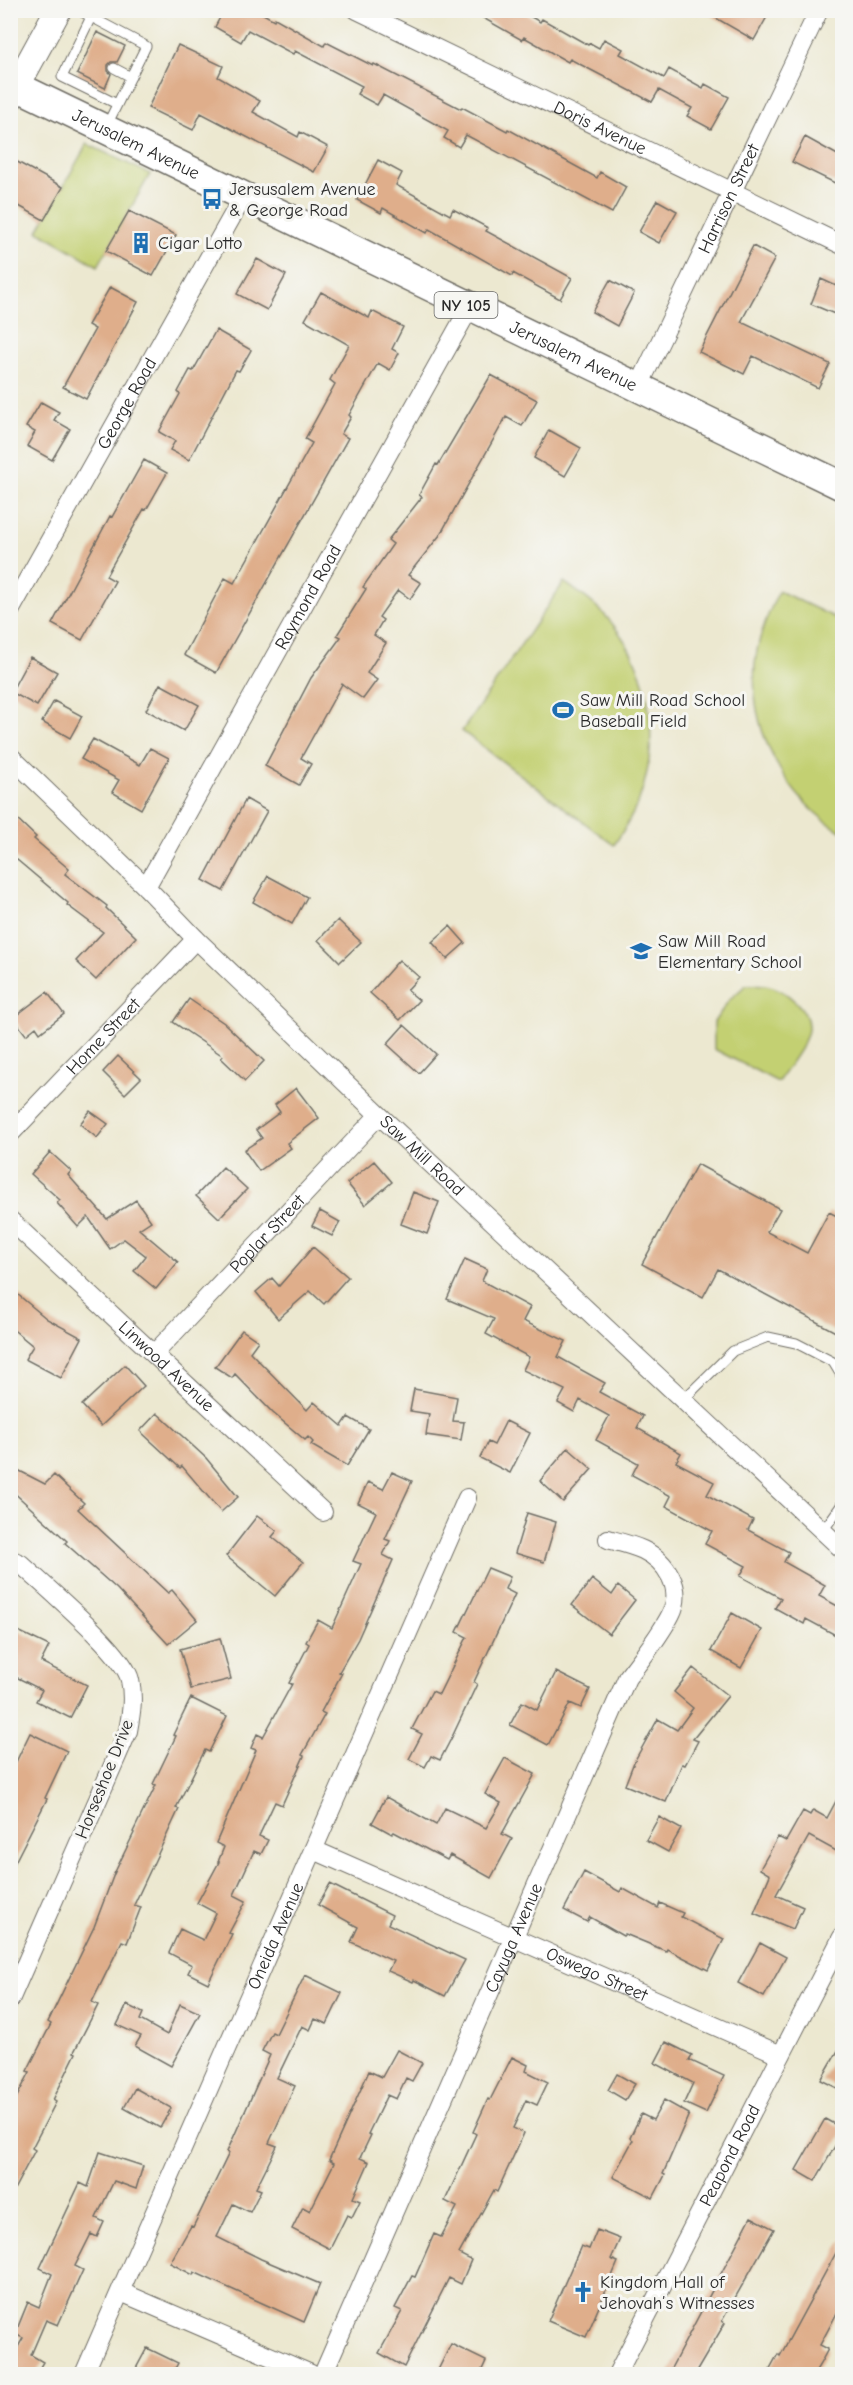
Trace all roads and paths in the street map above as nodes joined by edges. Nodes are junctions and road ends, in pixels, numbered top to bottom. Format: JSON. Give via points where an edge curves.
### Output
{"nodes":[{"id":1,"x":58,"y":10,"type":"edge"},
{"id":2,"x":78,"y":10,"type":"edge"},
{"id":3,"x":357,"y":10,"type":"edge"},
{"id":4,"x":819,"y":10,"type":"edge"},
{"id":5,"x":91,"y":17,"type":"junction"},
{"id":6,"x":76,"y":49,"type":"junction"},
{"id":7,"x":86,"y":54,"type":"dead end"},
{"id":8,"x":114,"y":68,"type":"dead end"},
{"id":9,"x":131,"y":76,"type":"junction"},
{"id":10,"x":13,"y":89,"type":"edge"},
{"id":11,"x":117,"y":104,"type":"junction"},
{"id":12,"x":105,"y":129,"type":"junction"},
{"id":13,"x":732,"y":191,"type":"junction"},
{"id":14,"x":243,"y":196,"type":"junction"},
{"id":15,"x":843,"y":245,"type":"edge"},
{"id":16,"x":470,"y":307,"type":"junction"},
{"id":17,"x":638,"y":388,"type":"junction"},
{"id":18,"x":843,"y":486,"type":"edge"},
{"id":19,"x":10,"y":611,"type":"edge"},
{"id":20,"x":12,"y":761,"type":"edge"},
{"id":21,"x":146,"y":887,"type":"junction"},
{"id":22,"x":196,"y":939,"type":"junction"},
{"id":23,"x":380,"y":1115,"type":"junction"},
{"id":24,"x":10,"y":1134,"type":"edge"},
{"id":25,"x":10,"y":1220,"type":"edge"},
{"id":26,"x":154,"y":1354,"type":"junction"},
{"id":27,"x":843,"y":1377,"type":"edge"},
{"id":28,"x":683,"y":1400,"type":"junction"},
{"id":29,"x":467,"y":1498,"type":"dead end"},
{"id":30,"x":843,"y":1504,"type":"edge"},
{"id":31,"x":323,"y":1512,"type":"dead end"},
{"id":32,"x":823,"y":1531,"type":"junction"},
{"id":33,"x":608,"y":1539,"type":"dead end"},
{"id":34,"x":843,"y":1549,"type":"edge"},
{"id":35,"x":10,"y":1559,"type":"edge"},
{"id":36,"x":314,"y":1850,"type":"junction"},
{"id":37,"x":843,"y":1937,"type":"edge"},
{"id":38,"x":513,"y":1938,"type":"junction"},
{"id":39,"x":10,"y":2000,"type":"edge"},
{"id":40,"x":782,"y":2055,"type":"junction"},
{"id":41,"x":120,"y":2292,"type":"junction"},
{"id":42,"x":84,"y":2374,"type":"edge"},
{"id":43,"x":311,"y":2374,"type":"edge"},
{"id":44,"x":323,"y":2374,"type":"edge"},
{"id":45,"x":616,"y":2374,"type":"edge"}],
"edges":[{"from":1,"to":10,"type":"main road"},
{"from":2,"to":5,"type":"lane"},
{"from":3,"to":13,"type":"street","name":"Doris Avenue"},
{"from":4,"to":13,"type":"street","name":"Harrison Street"},
{"from":5,"to":6,"type":"lane"},
{"from":5,"to":9,"type":"lane","via":[[146,46]]},
{"from":6,"to":7,"type":"lane"},
{"from":6,"to":11,"type":"lane","via":[[62,77]]},
{"from":8,"to":9,"type":"lane"},
{"from":9,"to":11,"type":"lane"},
{"from":10,"to":12,"type":"main road","name":"Jerusalem Avenue","number":"NY 105"},
{"from":11,"to":12,"type":"lane"},
{"from":12,"to":14,"type":"main road","name":"Jerusalem Avenue","number":"NY 105"},
{"from":13,"to":15,"type":"street","name":"Doris Avenue"},
{"from":13,"to":17,"type":"street","name":"Harrison Street"},
{"from":14,"to":16,"type":"main road","name":"Jerusalem Avenue","number":"NY 105"},
{"from":14,"to":19,"type":"street","name":"George Road"},
{"from":16,"to":17,"type":"main road","name":"Jerusalem Avenue","number":"NY 105"},
{"from":16,"to":21,"type":"street","name":"Raymond Road"},
{"from":17,"to":18,"type":"main road","name":"Jerusalem Avenue","number":"NY 105"},
{"from":20,"to":21,"type":"street","name":"Saw Mill Road"},
{"from":21,"to":22,"type":"street","name":"Saw Mill Road"},
{"from":22,"to":23,"type":"street","name":"Saw Mill Road"},
{"from":22,"to":24,"type":"street","name":"Home Street"},
{"from":23,"to":26,"type":"street","name":"Poplar Street"},
{"from":23,"to":28,"type":"street","name":"Saw Mill Road"},
{"from":25,"to":26,"type":"street","name":"Linwood Avenue"},
{"from":26,"to":31,"type":"street","name":"Linwood Avenue"},
{"from":27,"to":28,"type":"lane","via":[[833,1362],[796,1343],[768,1337],[733,1351]]},
{"from":28,"to":32,"type":"street","name":"Saw Mill Road"},
{"from":29,"to":36,"type":"street","name":"Oneida Avenue"},
{"from":30,"to":32,"type":"lane"},
{"from":32,"to":34,"type":"street","name":"Saw Mill Road"},
{"from":33,"to":38,"type":"street","name":"Cayuga Avenue","via":[[642,1549],[668,1570],[676,1588],[673,1612],[627,1678]]},
{"from":35,"to":39,"type":"street","name":"Horseshoe Drive","via":[[21,1564],[115,1652],[130,1678],[133,1703],[128,1731]]},
{"from":36,"to":38,"type":"street","name":"Oswego Street"},
{"from":36,"to":41,"type":"street","name":"Oneida Avenue"},
{"from":37,"to":40,"type":"street","name":"Peapond Road"},
{"from":38,"to":40,"type":"street","name":"Oswego Street"},
{"from":38,"to":44,"type":"street","name":"Cayuga Avenue"},
{"from":40,"to":45,"type":"street","name":"Peapond Road"},
{"from":41,"to":42,"type":"street","name":"Oneida Avenue"},
{"from":41,"to":43,"type":"street"}]}
